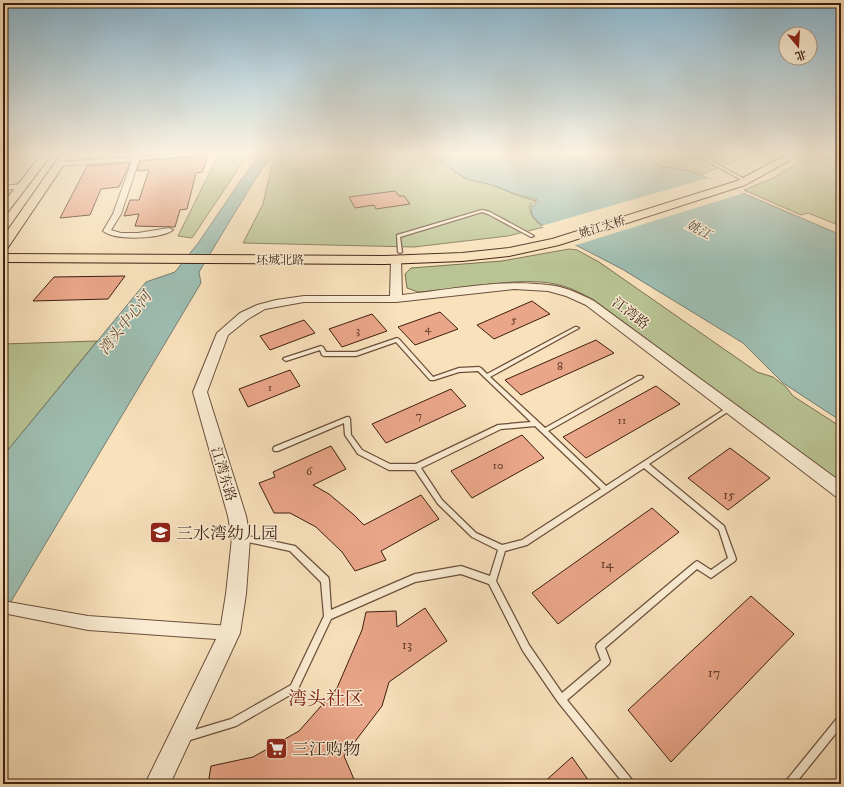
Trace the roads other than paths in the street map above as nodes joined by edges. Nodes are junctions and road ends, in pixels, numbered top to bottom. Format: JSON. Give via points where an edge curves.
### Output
{"nodes":[{"id":1,"x":18,"y":191,"type":"edge"},
{"id":2,"x":41,"y":191,"type":"edge"},
{"id":3,"x":125,"y":191,"type":"edge"},
{"id":4,"x":696,"y":191,"type":"edge"},
{"id":5,"x":705,"y":191,"type":"edge"},
{"id":6,"x":3,"y":211,"type":"edge"},
{"id":7,"x":584,"y":221,"type":"dead end"},
{"id":8,"x":169,"y":230,"type":"dead end"},
{"id":9,"x":536,"y":235,"type":"joint"},
{"id":10,"x":555,"y":242,"type":"joint"},
{"id":11,"x":3,"y":247,"type":"edge"},
{"id":12,"x":290,"y":255,"type":"junction"},
{"id":13,"x":398,"y":256,"type":"junction"},
{"id":14,"x":3,"y":258,"type":"edge"},
{"id":15,"x":396,"y":299,"type":"junction"},
{"id":16,"x":577,"y":328,"type":"dead end"},
{"id":17,"x":286,"y":359,"type":"dead end"},
{"id":18,"x":487,"y":376,"type":"junction"},
{"id":19,"x":640,"y":377,"type":"dead end"},
{"id":20,"x":730,"y":407,"type":"junction"},
{"id":21,"x":537,"y":424,"type":"junction"},
{"id":22,"x":544,"y":431,"type":"junction"},
{"id":23,"x":276,"y":449,"type":"dead end"},
{"id":24,"x":644,"y":464,"type":"junction"},
{"id":25,"x":417,"y":467,"type":"junction"},
{"id":26,"x":606,"y":490,"type":"junction"},
{"id":27,"x":841,"y":491,"type":"edge"},
{"id":28,"x":241,"y":538,"type":"junction"},
{"id":29,"x":502,"y":548,"type":"junction"},
{"id":30,"x":492,"y":581,"type":"junction"},
{"id":31,"x":3,"y":607,"type":"edge"},
{"id":32,"x":328,"y":616,"type":"junction"},
{"id":33,"x":230,"y":633,"type":"junction"},
{"id":34,"x":560,"y":699,"type":"junction"},
{"id":35,"x":841,"y":720,"type":"edge"},
{"id":36,"x":179,"y":738,"type":"junction"},
{"id":37,"x":157,"y":784,"type":"edge"},
{"id":38,"x":630,"y":784,"type":"edge"},
{"id":39,"x":789,"y":784,"type":"edge"}],
"edges":[{"from":1,"to":6,"type":"main road"},
{"from":2,"to":11,"type":"main road"},
{"from":3,"to":8,"type":"street","via":[[117,214],[107,231],[126,235],[153,234]]},
{"from":4,"to":7,"type":"main road","name":"姚江大桥"},
{"from":5,"to":10,"type":"main road","name":"姚江大桥"},
{"from":9,"to":13,"type":"main road","name":"环城北路","via":[[503,243]]},
{"from":9,"to":13,"type":"lane","via":[[482,211],[398,236]]},
{"from":10,"to":13,"type":"main road","name":"环城北路","via":[[494,254]]},
{"from":11,"to":12,"type":"main road","name":"环城北路"},
{"from":12,"to":13,"type":"main road","name":"环城北路"},
{"from":12,"to":14,"type":"main road","name":"环城北路","via":[[109,259]]},
{"from":13,"to":15,"type":"street"},
{"from":15,"to":20,"type":"street","name":"江湾路","via":[[514,286],[548,288],[570,294],[590,303]]},
{"from":15,"to":28,"type":"street","name":"江湾东路","via":[[304,299],[276,303],[244,316],[223,334],[200,392],[237,516]]},
{"from":16,"to":18,"type":"lane"},
{"from":17,"to":18,"type":"lane","via":[[321,348],[324,354],[356,354],[398,340],[432,379],[459,370],[479,369]]},
{"from":18,"to":21,"type":"lane"},
{"from":19,"to":22,"type":"lane"},
{"from":20,"to":24,"type":"lane"},
{"from":20,"to":27,"type":"street","name":"江湾路"},
{"from":21,"to":22,"type":"lane"},
{"from":21,"to":25,"type":"lane","via":[[500,427]]},
{"from":22,"to":26,"type":"lane"},
{"from":23,"to":25,"type":"lane","via":[[347,419],[348,435],[360,452],[389,467]]},
{"from":24,"to":26,"type":"lane"},
{"from":24,"to":34,"type":"lane","via":[[722,528],[732,559],[711,574],[697,565],[600,647],[606,661]]},
{"from":25,"to":29,"type":"lane","via":[[440,502],[474,535]]},
{"from":26,"to":29,"type":"lane","via":[[524,544]]},
{"from":28,"to":32,"type":"lane","via":[[292,548],[325,580]]},
{"from":28,"to":33,"type":"street","name":"江湾东路"},
{"from":29,"to":30,"type":"lane"},
{"from":30,"to":32,"type":"lane","via":[[461,570],[415,578]]},
{"from":30,"to":34,"type":"lane","via":[[526,648]]},
{"from":31,"to":33,"type":"street","via":[[88,623]]},
{"from":32,"to":36,"type":"lane","via":[[294,688],[233,723]]},
{"from":33,"to":36,"type":"street","name":"江湾东路"},
{"from":34,"to":38,"type":"lane"},
{"from":35,"to":39,"type":"lane"},
{"from":36,"to":37,"type":"street","name":"江湾东路"}]}
